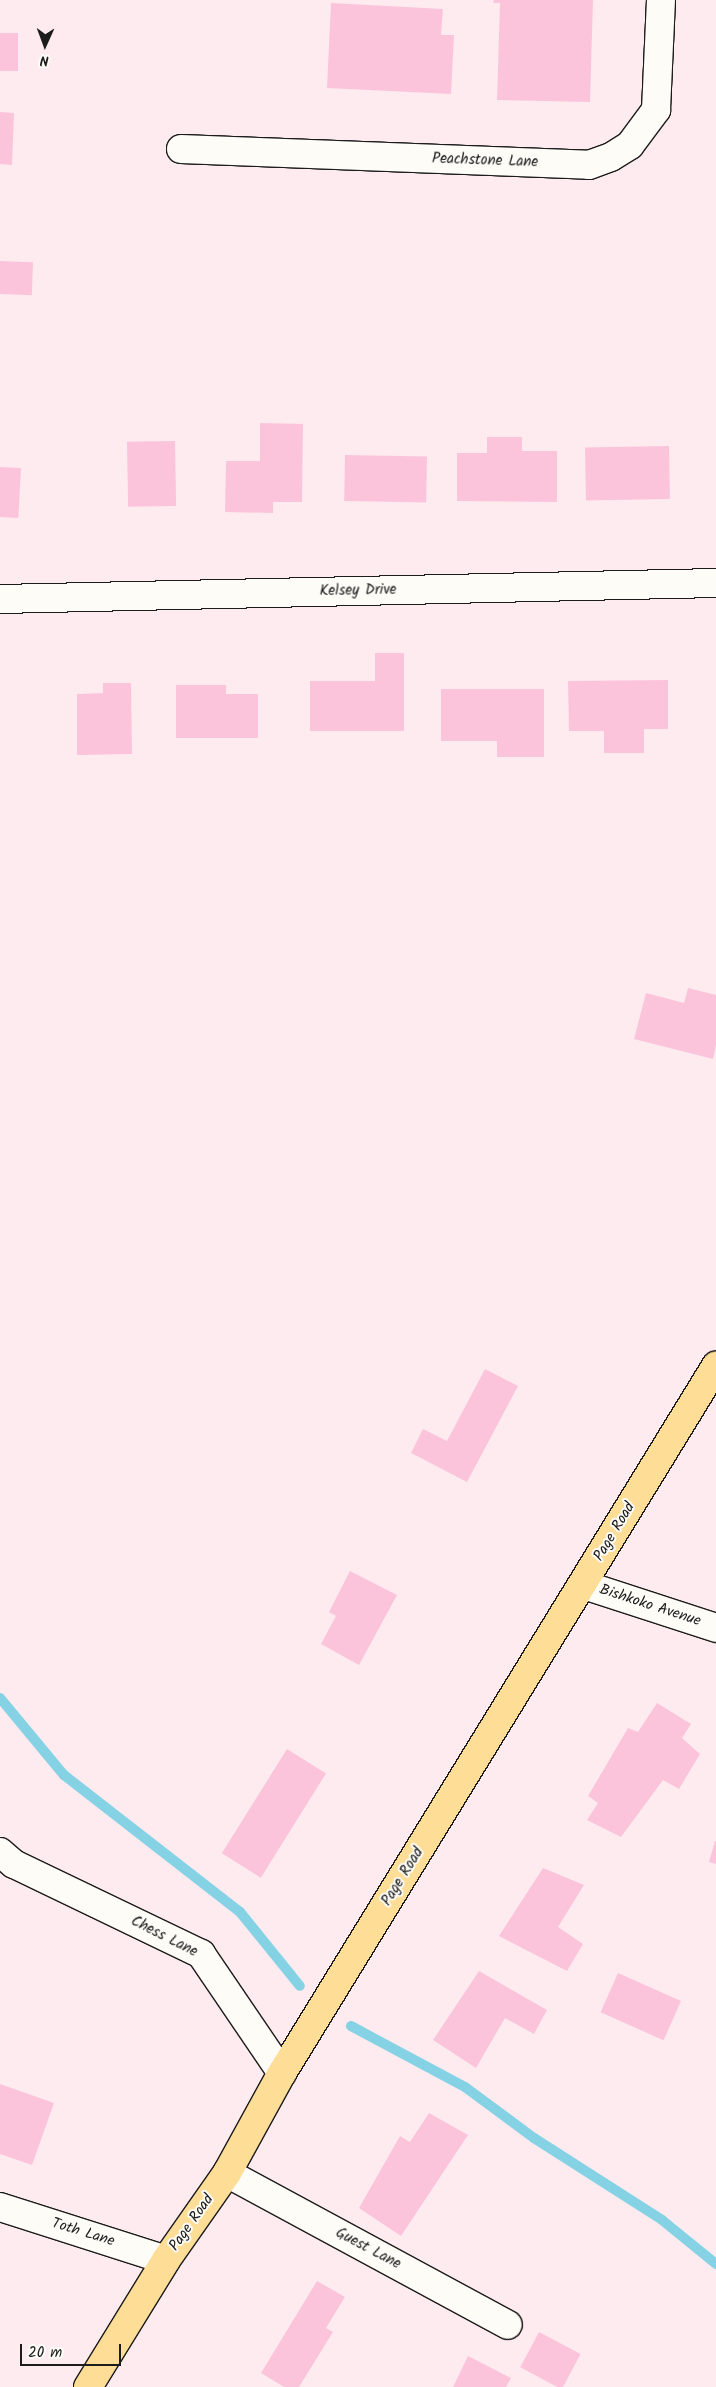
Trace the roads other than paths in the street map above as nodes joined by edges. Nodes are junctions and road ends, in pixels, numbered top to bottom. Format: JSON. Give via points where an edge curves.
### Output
{"nodes":[{"id":1,"x":660,"y":0,"type":"edge"},
{"id":2,"x":181,"y":148,"type":"dead end"},
{"id":3,"x":716,"y":583,"type":"edge"},
{"id":4,"x":0,"y":599,"type":"edge"},
{"id":5,"x":716,"y":1366,"type":"edge"},
{"id":6,"x":584,"y":1585,"type":"junction"},
{"id":7,"x":716,"y":1628,"type":"edge"},
{"id":8,"x":0,"y":1852,"type":"edge"},
{"id":9,"x":282,"y":2073,"type":"junction"},
{"id":10,"x":227,"y":2173,"type":"junction"},
{"id":11,"x":0,"y":2207,"type":"edge"},
{"id":12,"x":166,"y":2260,"type":"junction"},
{"id":13,"x":508,"y":2324,"type":"dead end"},
{"id":14,"x":88,"y":2387,"type":"edge"}],
"edges":[{"from":1,"to":2,"type":"street","name":"Peachstone Lane","via":[[656,110],[630,145],[589,165]]},
{"from":3,"to":4,"type":"street","name":"Kelsey Drive"},
{"from":5,"to":6,"type":"main road","name":"Page Road"},
{"from":6,"to":7,"type":"street","name":"Bishkoko Avenue"},
{"from":6,"to":9,"type":"main road","name":"Page Road"},
{"from":8,"to":9,"type":"street","name":"Chess Lane","via":[[14,1864],[201,1954]]},
{"from":9,"to":10,"type":"main road","name":"Page Road"},
{"from":10,"to":12,"type":"main road","name":"Page Road"},
{"from":10,"to":13,"type":"street","name":"Guest Lane"},
{"from":11,"to":12,"type":"street","name":"Toth Lane"},
{"from":12,"to":14,"type":"main road","name":"Page Road"}]}
